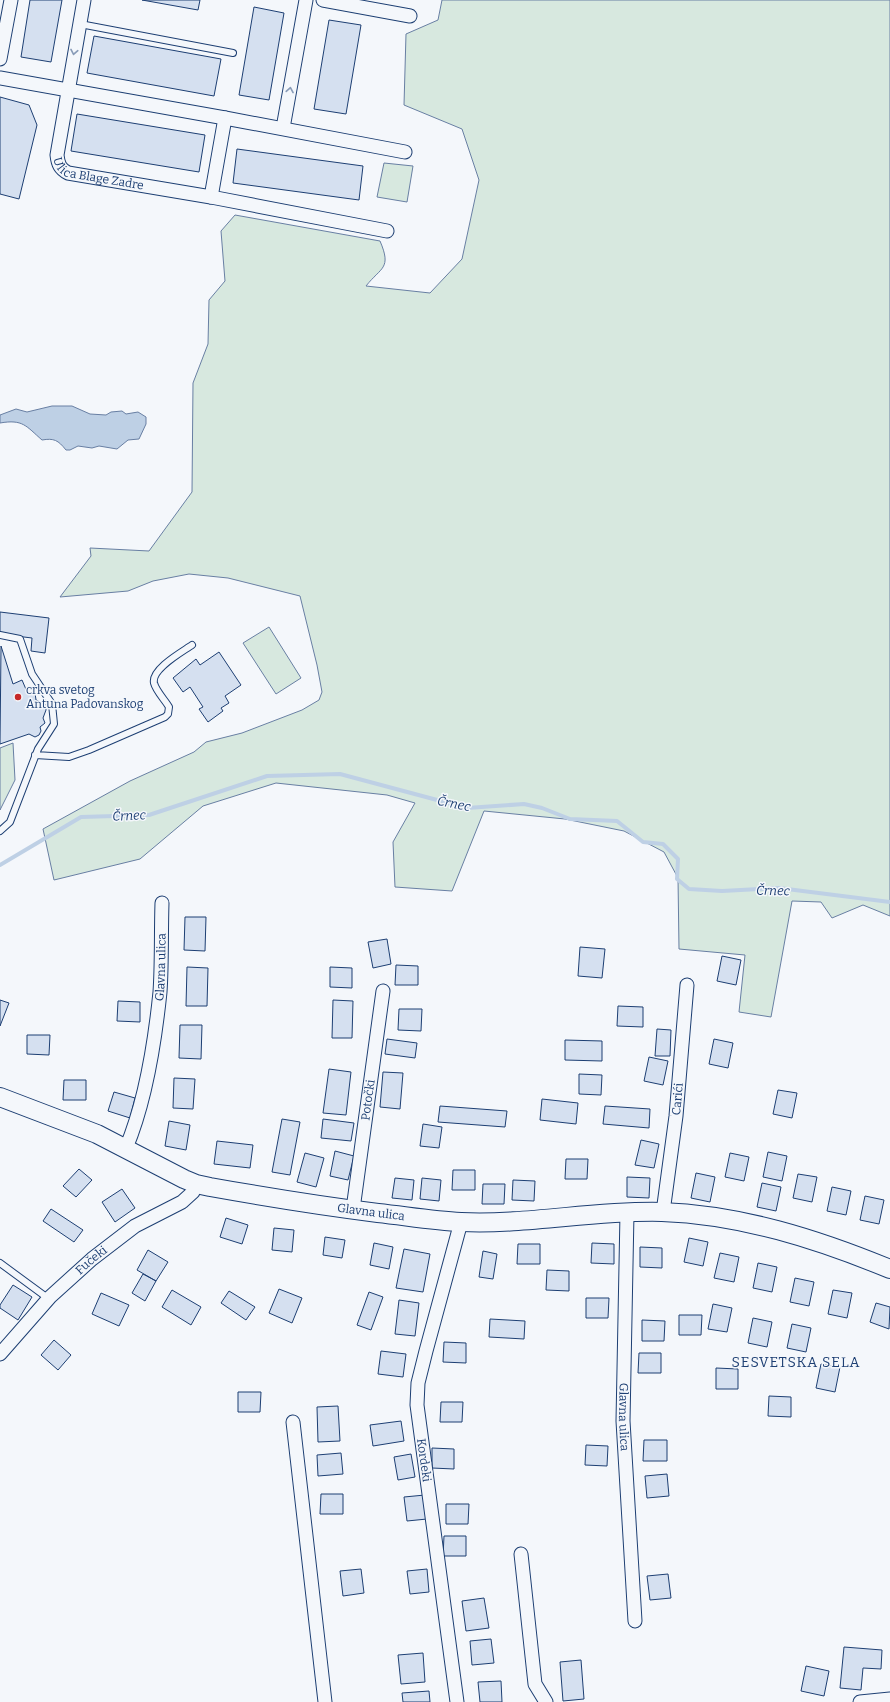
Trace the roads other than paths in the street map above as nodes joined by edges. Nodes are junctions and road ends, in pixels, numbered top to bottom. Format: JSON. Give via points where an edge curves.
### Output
{"nodes":[{"id":1,"x":11,"y":0,"type":"edge"},
{"id":2,"x":84,"y":0,"type":"edge"},
{"id":3,"x":306,"y":0,"type":"edge"},
{"id":4,"x":323,"y":0,"type":"edge"},
{"id":5,"x":410,"y":16,"type":"dead end"},
{"id":6,"x":80,"y":24,"type":"junction"},
{"id":7,"x":233,"y":53,"type":"dead end"},
{"id":8,"x":0,"y":59,"type":"edge"},
{"id":9,"x":0,"y":78,"type":"edge"},
{"id":10,"x":68,"y":90,"type":"junction"},
{"id":11,"x":225,"y":118,"type":"junction"},
{"id":12,"x":283,"y":128,"type":"junction"},
{"id":13,"x":405,"y":152,"type":"dead end"},
{"id":14,"x":211,"y":197,"type":"junction"},
{"id":15,"x":386,"y":231,"type":"dead end"},
{"id":16,"x":0,"y":635,"type":"edge"},
{"id":17,"x":192,"y":645,"type":"dead end"},
{"id":18,"x":36,"y":754,"type":"junction"},
{"id":19,"x":0,"y":831,"type":"edge"},
{"id":20,"x":162,"y":903,"type":"dead end"},
{"id":21,"x":687,"y":985,"type":"dead end"},
{"id":22,"x":383,"y":991,"type":"dead end"},
{"id":23,"x":0,"y":1097,"type":"edge"},
{"id":24,"x":126,"y":1148,"type":"junction"},
{"id":25,"x":196,"y":1184,"type":"junction"},
{"id":26,"x":353,"y":1209,"type":"junction"},
{"id":27,"x":663,"y":1212,"type":"junction"},
{"id":28,"x":627,"y":1213,"type":"junction"},
{"id":29,"x":461,"y":1222,"type":"junction"},
{"id":30,"x":0,"y":1263,"type":"edge"},
{"id":31,"x":890,"y":1269,"type":"edge"},
{"id":32,"x":49,"y":1299,"type":"junction"},
{"id":33,"x":0,"y":1354,"type":"edge"},
{"id":34,"x":293,"y":1422,"type":"dead end"},
{"id":35,"x":521,"y":1554,"type":"dead end"},
{"id":36,"x":634,"y":1621,"type":"dead end"},
{"id":37,"x":890,"y":1700,"type":"edge"},
{"id":38,"x":325,"y":1702,"type":"edge"},
{"id":39,"x":457,"y":1702,"type":"edge"},
{"id":40,"x":546,"y":1702,"type":"edge"},
{"id":41,"x":860,"y":1702,"type":"edge"}],
"edges":[{"from":1,"to":8,"type":"street"},
{"from":2,"to":6,"type":"street","name":"Ulica Blage Zadre"},
{"from":12,"to":3,"type":"street","one_way":true},
{"from":4,"to":5,"type":"street"},
{"from":6,"to":7,"type":"lane"},
{"from":6,"to":10,"type":"street","name":"Ulica Blage Zadre","one_way":true},
{"from":9,"to":10,"type":"street"},
{"from":10,"to":11,"type":"street"},
{"from":10,"to":14,"type":"street","name":"Ulica Blage Zadre","via":[[57,155],[62,170]]},
{"from":11,"to":12,"type":"street"},
{"from":11,"to":14,"type":"street"},
{"from":12,"to":13,"type":"street"},
{"from":14,"to":15,"type":"street","name":"Ulica Blage Zadre"},
{"from":16,"to":18,"type":"lane","via":[[20,639],[32,674],[52,704],[54,724]]},
{"from":17,"to":18,"type":"lane","via":[[158,670],[155,676],[154,683],[169,707],[165,717],[69,757]]},
{"from":18,"to":19,"type":"lane","via":[[10,822]]},
{"from":20,"to":24,"type":"street","name":"Glavna ulica","via":[[158,1000],[147,1077],[139,1113]]},
{"from":21,"to":27,"type":"street","name":"Carići","via":[[676,1116]]},
{"from":22,"to":26,"type":"street","name":"Potočki"},
{"from":23,"to":24,"type":"street","name":"Glavna ulica","via":[[97,1134]]},
{"from":24,"to":25,"type":"street","name":"Glavna ulica"},
{"from":25,"to":26,"type":"street","name":"Glavna ulica"},
{"from":25,"to":32,"type":"street","name":"Fučeki","via":[[193,1192],[182,1202],[135,1226],[92,1259]]},
{"from":26,"to":29,"type":"street","name":"Glavna ulica"},
{"from":27,"to":28,"type":"street","name":"Glavna ulica"},
{"from":27,"to":31,"type":"street","name":"Glavna ulica","via":[[720,1217],[800,1235]]},
{"from":28,"to":29,"type":"street","name":"Glavna ulica","via":[[522,1221]]},
{"from":28,"to":36,"type":"street","name":"Glavna ulica","via":[[623,1421]]},
{"from":29,"to":39,"type":"street","name":"Kordeki","via":[[422,1370],[417,1405]]},
{"from":30,"to":32,"type":"lane"},
{"from":32,"to":33,"type":"street","name":"Fučeki"},
{"from":34,"to":38,"type":"street"},
{"from":35,"to":40,"type":"street","via":[[535,1684]]},
{"from":37,"to":41,"type":"street"}]}
